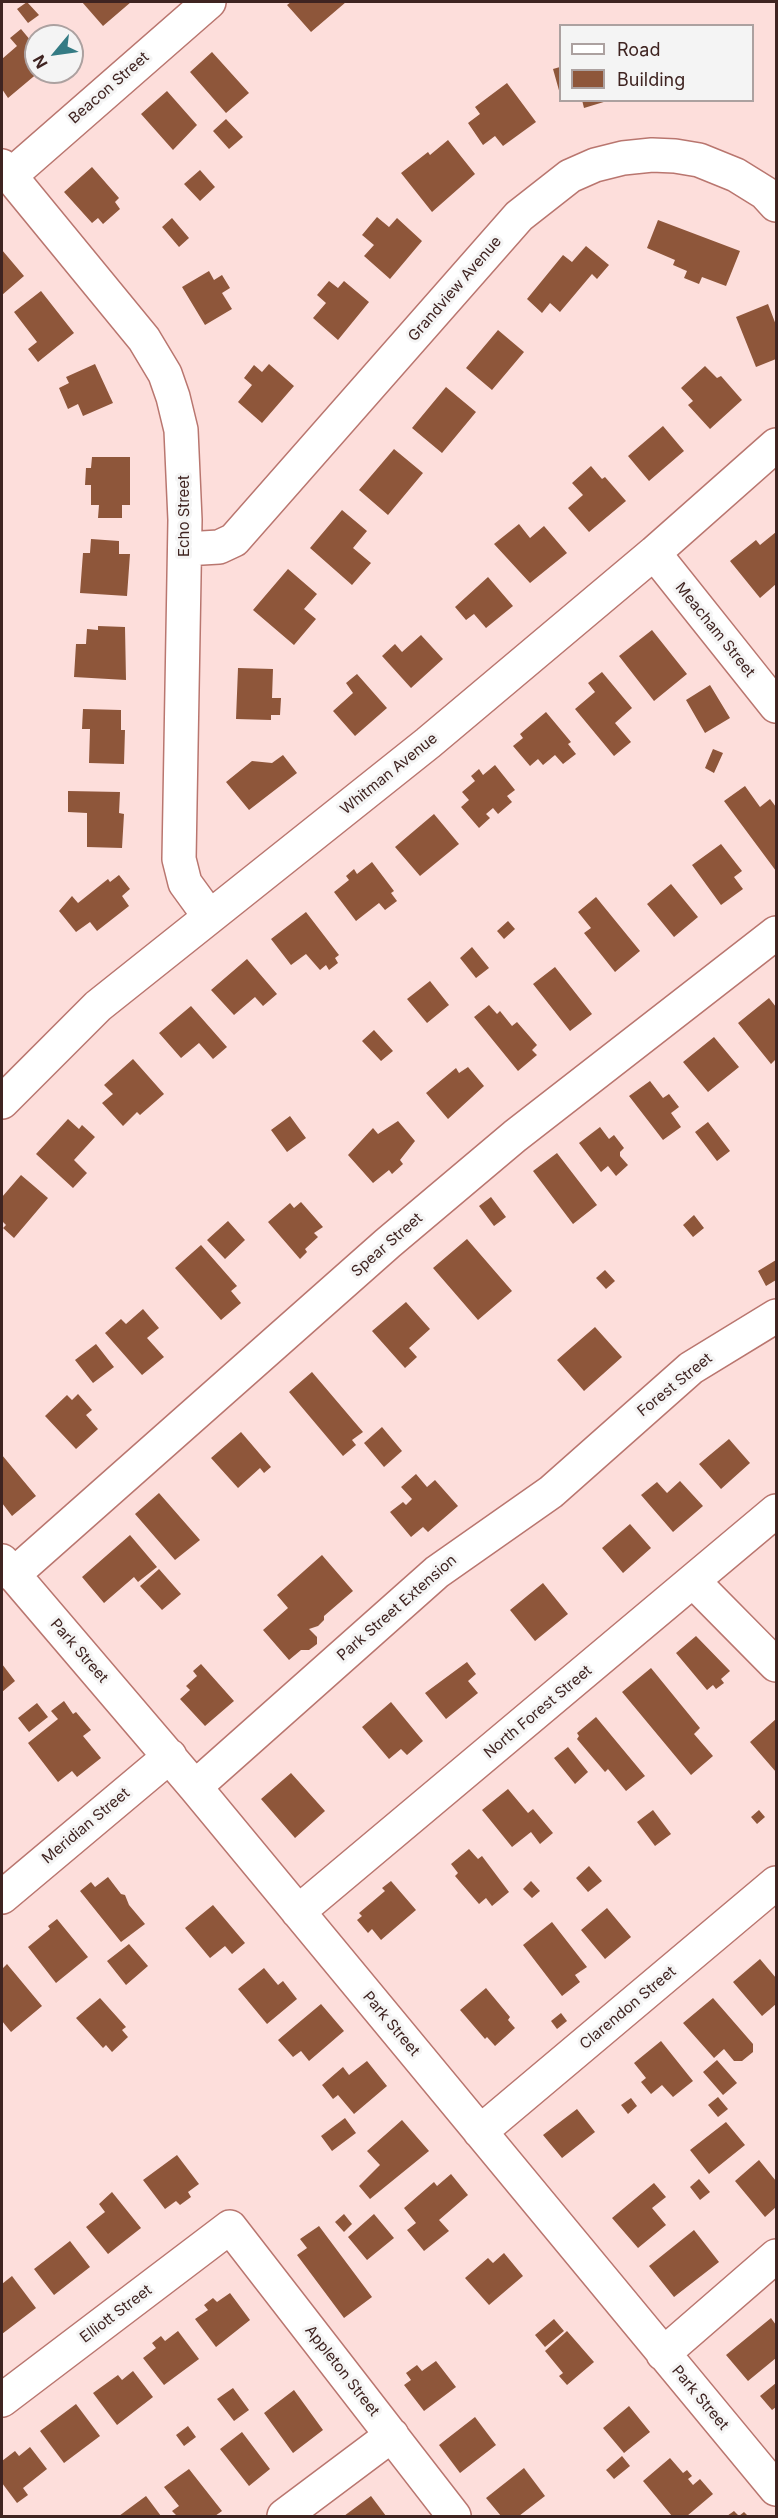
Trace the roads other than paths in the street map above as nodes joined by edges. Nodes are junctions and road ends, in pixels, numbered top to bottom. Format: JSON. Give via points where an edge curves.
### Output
{"nodes":[{"id":1,"x":209,"y":2,"type":"edge"},
{"id":2,"x":6,"y":171,"type":"edge"},
{"id":3,"x":777,"y":205,"type":"edge"},
{"id":4,"x":777,"y":445,"type":"edge"},
{"id":5,"x":185,"y":549,"type":"junction"},
{"id":6,"x":654,"y":553,"type":"junction"},
{"id":7,"x":777,"y":706,"type":"edge"},
{"id":8,"x":209,"y":916,"type":"junction"},
{"id":9,"x":777,"y":933,"type":"edge"},
{"id":10,"x":2,"y":1102,"type":"edge"},
{"id":11,"x":777,"y":1316,"type":"edge"},
{"id":12,"x":608,"y":1441,"type":"joint"},
{"id":13,"x":777,"y":1511,"type":"edge"},
{"id":14,"x":7,"y":1568,"type":"edge"},
{"id":15,"x":693,"y":1581,"type":"junction"},
{"id":16,"x":777,"y":1665,"type":"edge"},
{"id":17,"x":170,"y":1756,"type":"junction"},
{"id":18,"x":195,"y":1787,"type":"junction"},
{"id":19,"x":777,"y":1883,"type":"edge"},
{"id":20,"x":2,"y":1897,"type":"edge"},
{"id":21,"x":298,"y":1912,"type":"junction"},
{"id":22,"x":480,"y":2132,"type":"junction"},
{"id":23,"x":230,"y":2227,"type":"joint"},
{"id":24,"x":777,"y":2256,"type":"edge"},
{"id":25,"x":663,"y":2354,"type":"junction"},
{"id":26,"x":2,"y":2400,"type":"edge"},
{"id":27,"x":392,"y":2435,"type":"junction"},
{"id":28,"x":777,"y":2489,"type":"edge"},
{"id":29,"x":284,"y":2517,"type":"edge"},
{"id":30,"x":454,"y":2517,"type":"edge"}],
"edges":[{"from":1,"to":2,"type":"street","name":"Beacon Street"},
{"from":2,"to":5,"type":"street","name":"Echo Street","via":[[144,339],[165,374],[181,430]]},
{"from":3,"to":5,"type":"street","name":"Grandview Avenue","via":[[736,176],[699,160],[675,156],[623,158],[570,176],[519,216],[236,537],[219,547]]},
{"from":4,"to":6,"type":"street","name":"Whitman Avenue"},
{"from":5,"to":8,"type":"street","name":"Echo Street","via":[[179,860],[185,883]]},
{"from":6,"to":7,"type":"street","name":"Meacham Street"},
{"from":6,"to":8,"type":"street","name":"Whitman Avenue","via":[[389,776]]},
{"from":8,"to":10,"type":"street","name":"Whitman Avenue","via":[[98,1006]]},
{"from":9,"to":14,"type":"street","name":"Spear Street","via":[[533,1122]]},
{"from":11,"to":12,"type":"street","name":"Forest Street","via":[[691,1368]]},
{"from":12,"to":18,"type":"street","name":"Park Street Extension","via":[[551,1492],[437,1572]]},
{"from":13,"to":15,"type":"street","name":"North Forest Street"},
{"from":14,"to":17,"type":"street","name":"Park Street"},
{"from":15,"to":16,"type":"street"},
{"from":15,"to":21,"type":"street","name":"North Forest Street"},
{"from":17,"to":18,"type":"street","name":"Park Street"},
{"from":17,"to":20,"type":"street","name":"Meridian Street"},
{"from":18,"to":21,"type":"street","name":"Park Street"},
{"from":19,"to":22,"type":"street","name":"Clarendon Street"},
{"from":21,"to":22,"type":"street","name":"Park Street"},
{"from":22,"to":25,"type":"street","name":"Park Street"},
{"from":23,"to":26,"type":"street","name":"Elliott Street"},
{"from":23,"to":27,"type":"street","name":"Appleton Street"},
{"from":24,"to":25,"type":"street"},
{"from":25,"to":28,"type":"street","name":"Park Street"},
{"from":27,"to":29,"type":"street"},
{"from":27,"to":30,"type":"street","name":"Appleton Street"}]}
